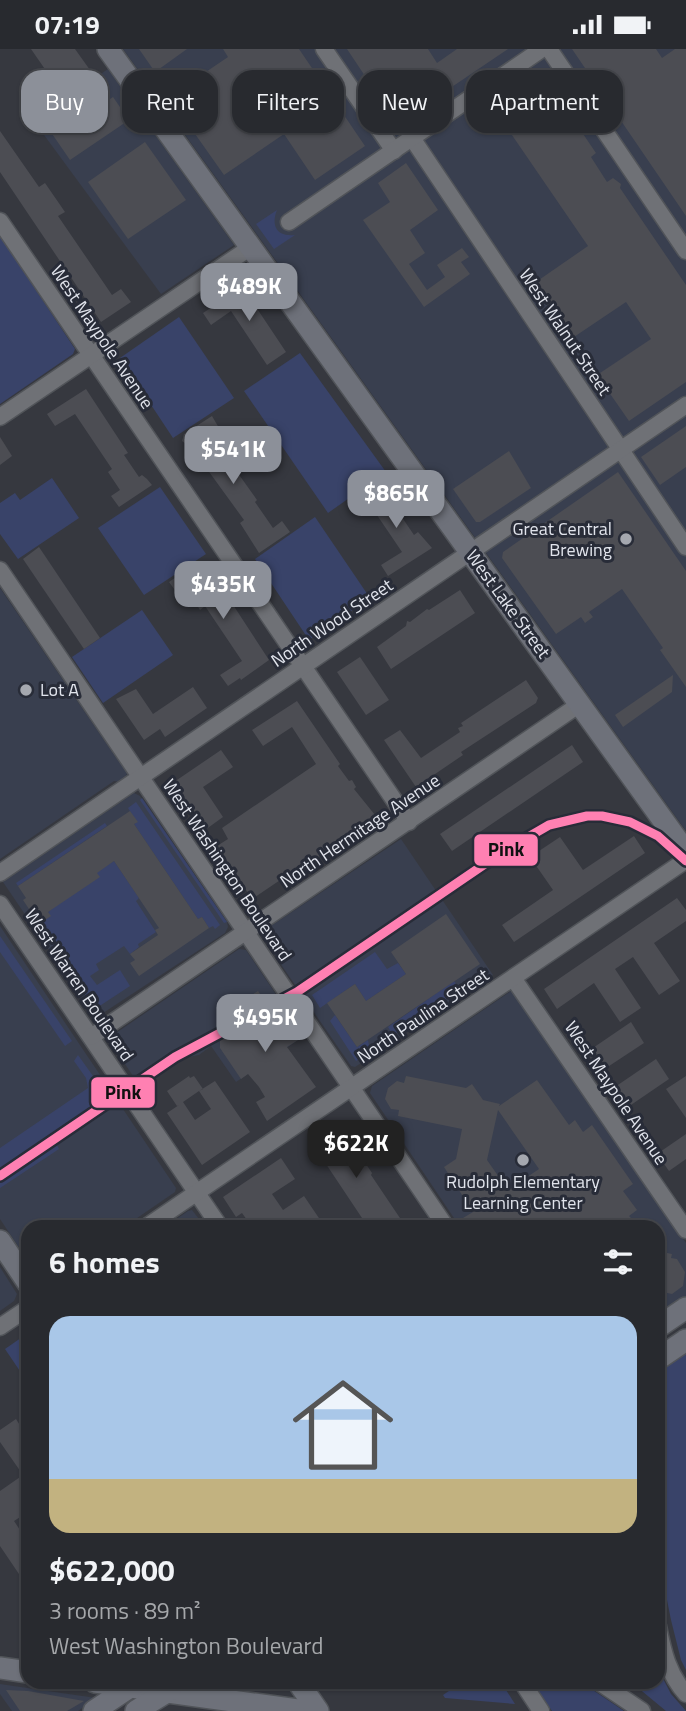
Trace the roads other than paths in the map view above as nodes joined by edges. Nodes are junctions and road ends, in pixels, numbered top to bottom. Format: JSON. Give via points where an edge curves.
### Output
{"nodes":[{"id":1,"x":108,"y":49,"type":"edge"},
{"id":2,"x":324,"y":49,"type":"edge"},
{"id":3,"x":542,"y":49,"type":"edge"},
{"id":4,"x":549,"y":49,"type":"edge"},
{"id":5,"x":412,"y":138,"type":"junction"},
{"id":6,"x":394,"y":151,"type":"junction"},
{"id":7,"x":0,"y":221,"type":"edge"},
{"id":8,"x":289,"y":222,"type":"dead end"},
{"id":9,"x":251,"y":247,"type":"junction"},
{"id":10,"x":686,"y":251,"type":"edge"},
{"id":11,"x":91,"y":355,"type":"junction"},
{"id":12,"x":686,"y":405,"type":"edge"},
{"id":13,"x":0,"y":417,"type":"edge"},
{"id":14,"x":621,"y":450,"type":"junction"},
{"id":15,"x":686,"y":547,"type":"edge"},
{"id":16,"x":470,"y":552,"type":"junction"},
{"id":17,"x":0,"y":570,"type":"edge"},
{"id":18,"x":303,"y":666,"type":"junction"},
{"id":19,"x":580,"y":704,"type":"junction"},
{"id":20,"x":141,"y":777,"type":"junction"},
{"id":21,"x":409,"y":822,"type":"junction"},
{"id":22,"x":686,"y":852,"type":"edge"},
{"id":23,"x":686,"y":860,"type":"edge"},
{"id":24,"x":0,"y":873,"type":"edge"},
{"id":25,"x":0,"y":904,"type":"edge"},
{"id":26,"x":246,"y":932,"type":"junction"},
{"id":27,"x":513,"y":978,"type":"junction"},
{"id":28,"x":91,"y":1037,"type":"junction"},
{"id":29,"x":351,"y":1087,"type":"junction"},
{"id":30,"x":197,"y":1193,"type":"junction"},
{"id":31,"x":156,"y":1220,"type":"edge"},
{"id":32,"x":215,"y":1220,"type":"edge"},
{"id":33,"x":441,"y":1220,"type":"edge"},
{"id":34,"x":686,"y":1230,"type":"edge"},
{"id":35,"x":0,"y":1241,"type":"edge"},
{"id":36,"x":21,"y":1272,"type":"edge"},
{"id":37,"x":686,"y":1308,"type":"edge"},
{"id":38,"x":21,"y":1313,"type":"edge"},
{"id":39,"x":665,"y":1322,"type":"edge"},
{"id":40,"x":0,"y":1327,"type":"edge"},
{"id":41,"x":686,"y":1340,"type":"edge"},
{"id":42,"x":665,"y":1354,"type":"edge"},
{"id":43,"x":665,"y":1655,"type":"edge"},
{"id":44,"x":0,"y":1668,"type":"edge"},
{"id":45,"x":21,"y":1671,"type":"edge"},
{"id":46,"x":127,"y":1689,"type":"edge"},
{"id":47,"x":151,"y":1689,"type":"edge"},
{"id":48,"x":171,"y":1689,"type":"edge"},
{"id":49,"x":303,"y":1689,"type":"edge"},
{"id":50,"x":527,"y":1689,"type":"edge"},
{"id":51,"x":609,"y":1689,"type":"edge"},
{"id":52,"x":164,"y":1693,"type":"junction"},
{"id":53,"x":686,"y":1694,"type":"edge"},
{"id":54,"x":94,"y":1711,"type":"edge"},
{"id":55,"x":136,"y":1711,"type":"edge"},
{"id":56,"x":305,"y":1711,"type":"edge"},
{"id":57,"x":318,"y":1711,"type":"edge"},
{"id":58,"x":541,"y":1711,"type":"edge"},
{"id":59,"x":642,"y":1711,"type":"edge"}],
"edges":[{"from":1,"to":9,"type":"main road","name":"West Lake Street"},
{"from":2,"to":6,"type":"street"},
{"from":3,"to":5,"type":"street"},
{"from":4,"to":10,"type":"street"},
{"from":5,"to":6,"type":"street"},
{"from":5,"to":14,"type":"street","name":"West Walnut Street"},
{"from":6,"to":8,"type":"street"},
{"from":7,"to":11,"type":"street","name":"West Maypole Avenue"},
{"from":9,"to":11,"type":"street"},
{"from":9,"to":16,"type":"main road","name":"West Lake Street"},
{"from":11,"to":13,"type":"street"},
{"from":11,"to":18,"type":"street","name":"West Maypole Avenue"},
{"from":12,"to":14,"type":"street","name":"North Wood Street"},
{"from":14,"to":15,"type":"street","name":"West Walnut Street"},
{"from":14,"to":16,"type":"street","name":"North Wood Street"},
{"from":16,"to":18,"type":"street","name":"North Wood Street"},
{"from":16,"to":19,"type":"main road","name":"West Lake Street"},
{"from":17,"to":20,"type":"street","name":"West Washington Boulevard"},
{"from":18,"to":20,"type":"street","name":"North Wood Street"},
{"from":18,"to":21,"type":"street","name":"West Maypole Avenue"},
{"from":19,"to":21,"type":"street","name":"North Hermitage Avenue"},
{"from":19,"to":22,"type":"main road","name":"West Lake Street"},
{"from":20,"to":24,"type":"street","name":"North Wood Street"},
{"from":20,"to":26,"type":"street","name":"West Washington Boulevard"},
{"from":21,"to":26,"type":"street","name":"North Hermitage Avenue"},
{"from":23,"to":27,"type":"street","name":"North Paulina Street"},
{"from":25,"to":28,"type":"street","name":"West Warren Boulevard"},
{"from":26,"to":28,"type":"street","name":"North Hermitage Avenue"},
{"from":26,"to":29,"type":"street","name":"West Washington Boulevard"},
{"from":27,"to":29,"type":"street","name":"North Paulina Street"},
{"from":27,"to":34,"type":"street","name":"West Maypole Avenue"},
{"from":28,"to":30,"type":"street","name":"West Warren Boulevard"},
{"from":29,"to":30,"type":"street","name":"North Paulina Street"},
{"from":29,"to":33,"type":"street","name":"West Washington Boulevard"},
{"from":30,"to":31,"type":"street","name":"North Paulina Street"},
{"from":30,"to":32,"type":"street","name":"West Warren Boulevard"},
{"from":35,"to":36,"type":"main road"},
{"from":37,"to":39,"type":"main road"},
{"from":38,"to":40,"type":"street"},
{"from":41,"to":42,"type":"main road"},
{"from":43,"to":53,"type":"street"},
{"from":44,"to":45,"type":"main road"},
{"from":46,"to":54,"type":"main road"},
{"from":47,"to":52,"type":"main road"},
{"from":48,"to":52,"type":"main road"},
{"from":49,"to":57,"type":"main road"},
{"from":50,"to":58,"type":"street"},
{"from":51,"to":59,"type":"street"},
{"from":52,"to":55,"type":"main road"},
{"from":52,"to":56,"type":"main road"}]}
